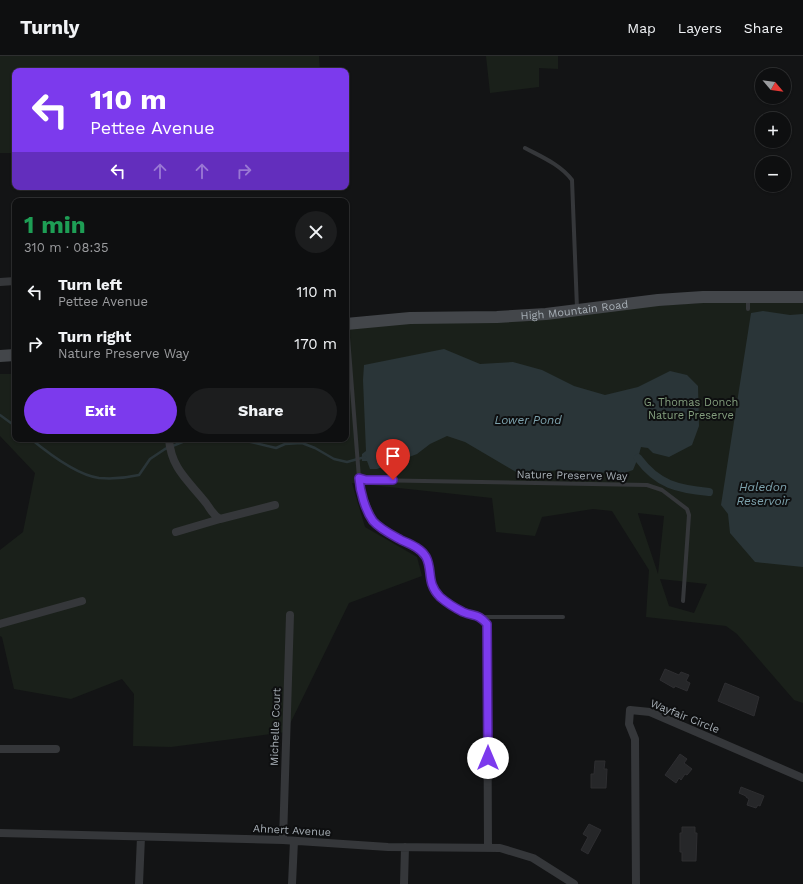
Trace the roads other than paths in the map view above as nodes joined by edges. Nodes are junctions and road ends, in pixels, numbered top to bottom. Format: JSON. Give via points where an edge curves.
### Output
{"nodes":[{"id":1,"x":525,"y":148,"type":"dead end"},
{"id":2,"x":12,"y":281,"type":"edge"},
{"id":3,"x":0,"y":282,"type":"edge"},
{"id":4,"x":803,"y":297,"type":"edge"},
{"id":5,"x":577,"y":310,"type":"junction"},
{"id":6,"x":349,"y":324,"type":"edge"},
{"id":7,"x":12,"y":355,"type":"edge"},
{"id":8,"x":0,"y":356,"type":"edge"},
{"id":9,"x":349,"y":363,"type":"edge"},
{"id":10,"x":169,"y":444,"type":"edge"},
{"id":11,"x":359,"y":478,"type":"junction"},
{"id":12,"x":275,"y":505,"type":"dead end"},
{"id":13,"x":220,"y":519,"type":"junction"},
{"id":14,"x":176,"y":532,"type":"dead end"},
{"id":15,"x":82,"y":601,"type":"dead end"},
{"id":16,"x":683,"y":601,"type":"dead end"},
{"id":17,"x":290,"y":615,"type":"dead end"},
{"id":18,"x":481,"y":617,"type":"junction"},
{"id":19,"x":563,"y":617,"type":"dead end"},
{"id":20,"x":0,"y":624,"type":"edge"},
{"id":21,"x":0,"y":749,"type":"edge"},
{"id":22,"x":56,"y":749,"type":"dead end"},
{"id":23,"x":803,"y":778,"type":"edge"},
{"id":24,"x":0,"y":833,"type":"edge"},
{"id":25,"x":141,"y":837,"type":"junction"},
{"id":26,"x":283,"y":840,"type":"junction"},
{"id":27,"x":294,"y":841,"type":"junction"},
{"id":28,"x":405,"y":847,"type":"junction"},
{"id":29,"x":488,"y":848,"type":"junction"},
{"id":30,"x":139,"y":884,"type":"edge"},
{"id":31,"x":292,"y":884,"type":"edge"},
{"id":32,"x":404,"y":884,"type":"edge"},
{"id":33,"x":574,"y":884,"type":"edge"},
{"id":34,"x":636,"y":884,"type":"edge"}],
"edges":[{"from":1,"to":5,"type":"lane","via":[[553,163],[572,180]]},
{"from":2,"to":3,"type":"street"},
{"from":4,"to":5,"type":"main road","name":"High Mountain Road","via":[[748,303],[703,297]]},
{"from":5,"to":6,"type":"main road","name":"High Mountain Road","via":[[497,317],[410,318]]},
{"from":7,"to":8,"type":"main road"},
{"from":9,"to":11,"type":"lane"},
{"from":10,"to":13,"type":"street","via":[[174,463],[183,477]]},
{"from":11,"to":16,"type":"lane","name":"Nature Preserve Way","via":[[647,485],[662,490],[687,508]]},
{"from":11,"to":18,"type":"street","via":[[373,521],[385,531],[421,551],[426,558],[432,585],[439,596],[464,612]]},
{"from":12,"to":13,"type":"street"},
{"from":13,"to":14,"type":"street"},
{"from":15,"to":20,"type":"street"},
{"from":17,"to":26,"type":"street","name":"Michelle Court"},
{"from":18,"to":19,"type":"lane"},
{"from":18,"to":29,"type":"street","via":[[487,624]]},
{"from":21,"to":22,"type":"street"},
{"from":23,"to":34,"type":"street","name":"Wayfair Circle","via":[[650,712],[630,710],[629,724],[635,739]]},
{"from":24,"to":25,"type":"street","name":"Ahnert Avenue"},
{"from":25,"to":26,"type":"street","name":"Ahnert Avenue"},
{"from":25,"to":30,"type":"street"},
{"from":26,"to":27,"type":"street","name":"Ahnert Avenue"},
{"from":27,"to":28,"type":"street","name":"Ahnert Avenue"},
{"from":27,"to":31,"type":"street"},
{"from":28,"to":29,"type":"street","name":"Ahnert Avenue"},
{"from":28,"to":32,"type":"street"},
{"from":29,"to":33,"type":"street","name":"Ahnert Avenue","via":[[500,848],[533,858]]}]}
